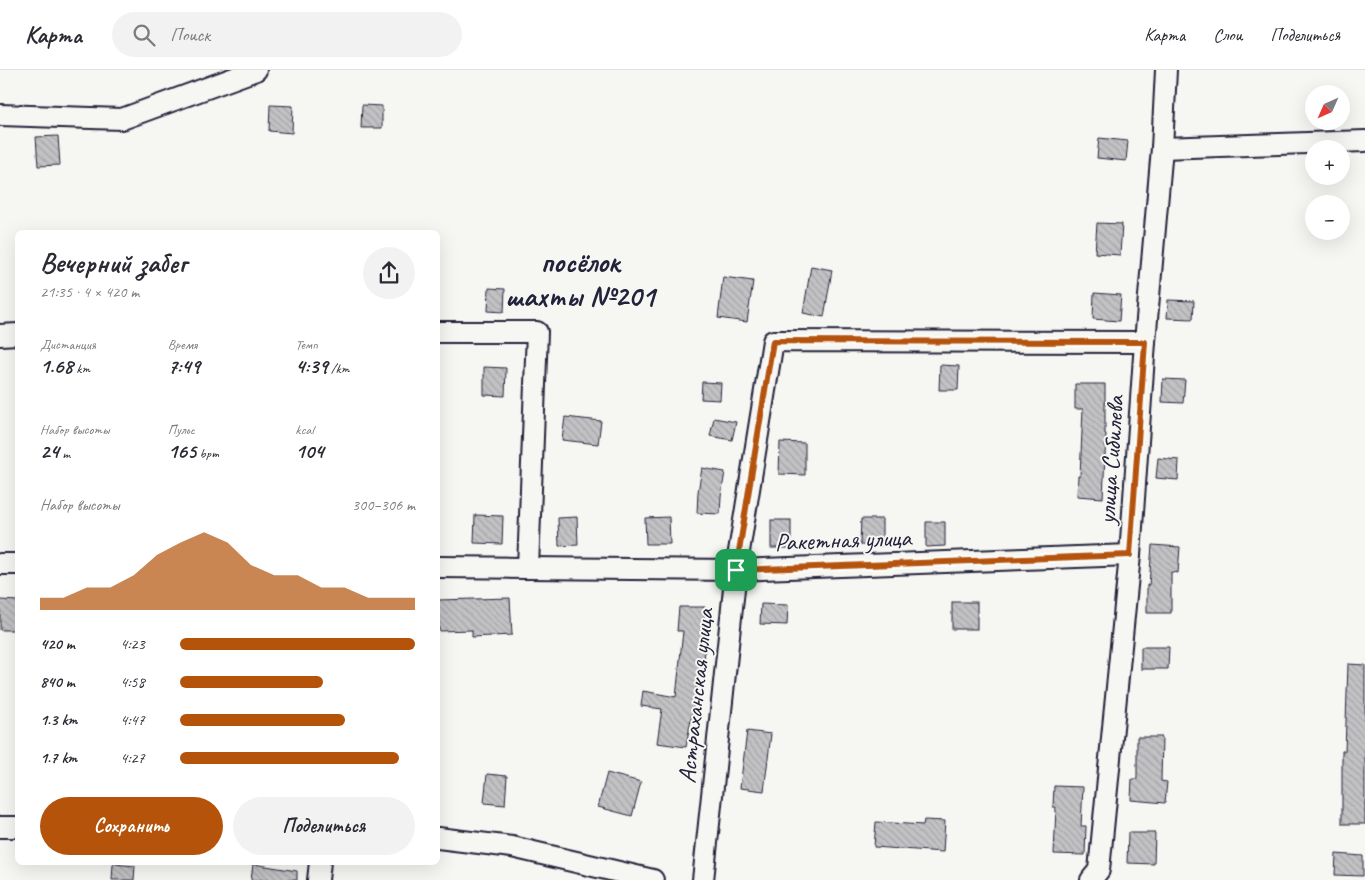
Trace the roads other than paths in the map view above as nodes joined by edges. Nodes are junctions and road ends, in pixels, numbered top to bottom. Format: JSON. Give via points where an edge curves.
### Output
{"nodes":[{"id":1,"x":256,"y":70,"type":"edge"},
{"id":2,"x":1166,"y":70,"type":"edge"},
{"id":3,"x":0,"y":114,"type":"edge"},
{"id":4,"x":1365,"y":142,"type":"edge"},
{"id":5,"x":1162,"y":148,"type":"junction"},
{"id":6,"x":440,"y":332,"type":"edge"},
{"id":7,"x":0,"y":334,"type":"edge"},
{"id":8,"x":15,"y":334,"type":"edge"},
{"id":9,"x":1145,"y":342,"type":"junction"},
{"id":10,"x":1130,"y":555,"type":"junction"},
{"id":11,"x":0,"y":564,"type":"edge"},
{"id":12,"x":15,"y":564,"type":"edge"},
{"id":13,"x":440,"y":567,"type":"edge"},
{"id":14,"x":528,"y":568,"type":"junction"},
{"id":15,"x":736,"y":570,"type":"junction"},
{"id":16,"x":0,"y":827,"type":"edge"},
{"id":17,"x":15,"y":827,"type":"edge"},
{"id":18,"x":440,"y":838,"type":"edge"},
{"id":19,"x":320,"y":865,"type":"edge"},
{"id":20,"x":318,"y":880,"type":"edge"},
{"id":21,"x":653,"y":880,"type":"edge"},
{"id":22,"x":703,"y":880,"type":"edge"},
{"id":23,"x":1091,"y":880,"type":"edge"}],
"edges":[{"from":1,"to":3,"type":"street","via":[[122,119]]},
{"from":2,"to":5,"type":"street","name":"улица Сибилева"},
{"from":4,"to":5,"type":"street"},
{"from":5,"to":9,"type":"street","name":"улица Сибилева"},
{"from":6,"to":14,"type":"street","via":[[536,332]]},
{"from":7,"to":8,"type":"street"},
{"from":9,"to":10,"type":"street","name":"улица Сибилева"},
{"from":9,"to":15,"type":"street","name":"Астраханская улица","via":[[773,341]]},
{"from":10,"to":15,"type":"street","name":"Ракетная улица"},
{"from":10,"to":23,"type":"street","name":"улица Сибилева","via":[[1099,870]]},
{"from":11,"to":12,"type":"street"},
{"from":13,"to":14,"type":"street","name":"Ракетная улица"},
{"from":14,"to":15,"type":"street","name":"Ракетная улица"},
{"from":15,"to":22,"type":"street","name":"Астраханская улица"},
{"from":16,"to":17,"type":"street"},
{"from":18,"to":21,"type":"street","via":[[512,847]]},
{"from":19,"to":20,"type":"street"}]}
